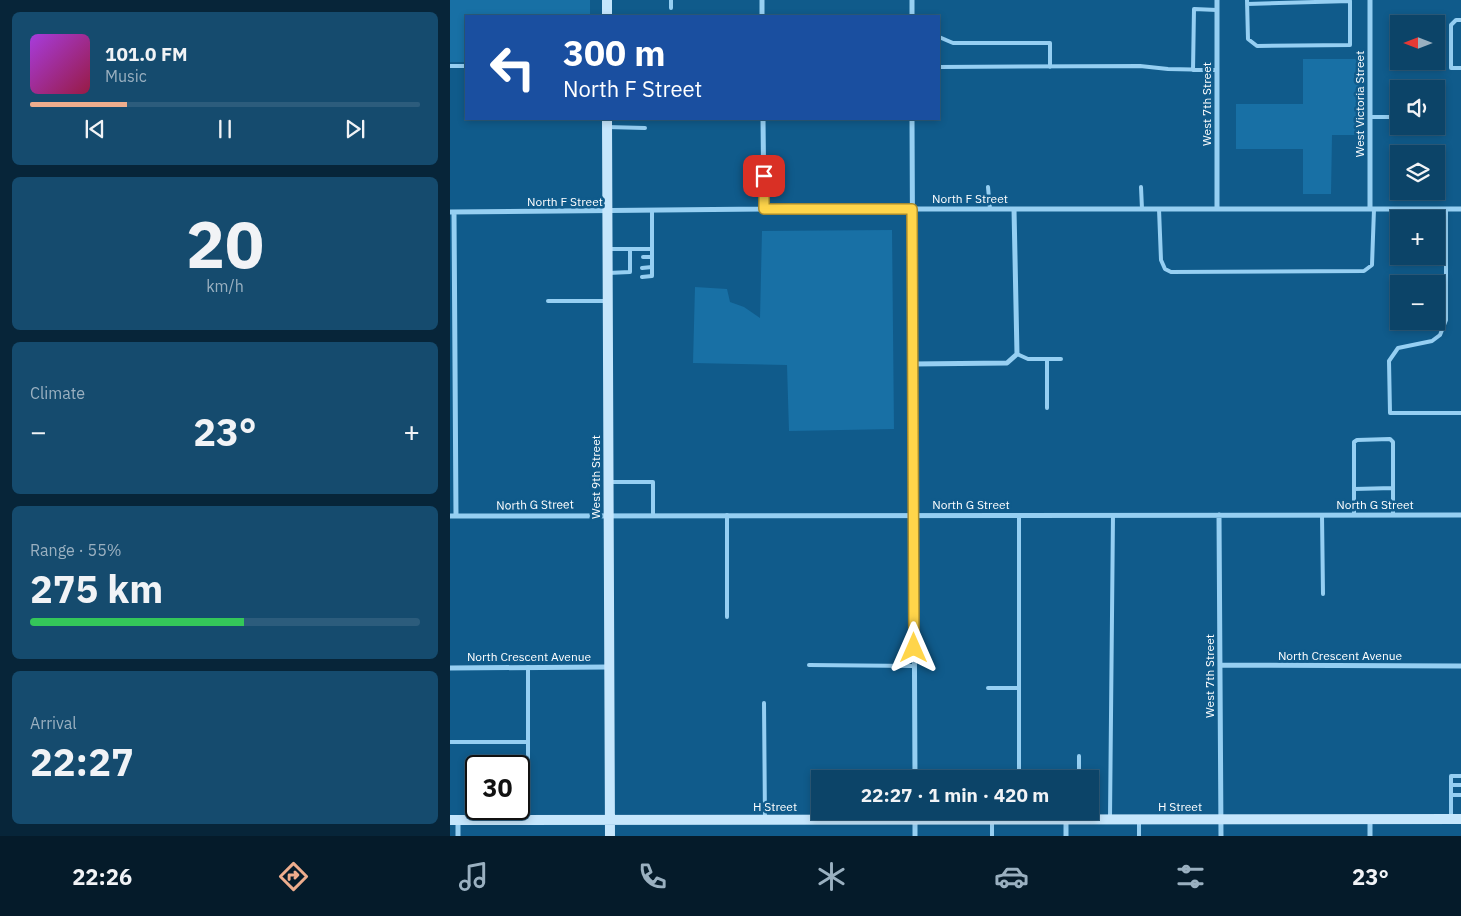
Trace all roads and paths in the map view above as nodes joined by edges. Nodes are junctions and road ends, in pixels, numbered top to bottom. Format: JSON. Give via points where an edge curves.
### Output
{"nodes":[{"id":1,"x":607,"y":0,"type":"edge"},
{"id":2,"x":672,"y":0,"type":"edge"},
{"id":3,"x":762,"y":0,"type":"edge"},
{"id":4,"x":912,"y":0,"type":"edge"},
{"id":5,"x":1217,"y":0,"type":"edge"},
{"id":6,"x":1370,"y":0,"type":"edge"},
{"id":7,"x":1247,"y":2,"type":"edge"},
{"id":8,"x":671,"y":8,"type":"dead end"},
{"id":9,"x":1217,"y":10,"type":"junction"},
{"id":10,"x":607,"y":15,"type":"edge"},
{"id":11,"x":762,"y":15,"type":"edge"},
{"id":12,"x":912,"y":15,"type":"edge"},
{"id":13,"x":1461,"y":20,"type":"edge"},
{"id":14,"x":940,"y":38,"type":"edge"},
{"id":15,"x":450,"y":66,"type":"edge"},
{"id":16,"x":465,"y":66,"type":"edge"},
{"id":17,"x":1050,"y":66,"type":"junction"},
{"id":18,"x":940,"y":67,"type":"edge"},
{"id":19,"x":1461,"y":68,"type":"edge"},
{"id":20,"x":1193,"y":70,"type":"junction"},
{"id":21,"x":1217,"y":70,"type":"junction"},
{"id":22,"x":1370,"y":117,"type":"junction"},
{"id":23,"x":1390,"y":117,"type":"edge"},
{"id":24,"x":763,"y":120,"type":"edge"},
{"id":25,"x":912,"y":120,"type":"edge"},
{"id":26,"x":607,"y":123,"type":"edge"},
{"id":27,"x":645,"y":128,"type":"dead end"},
{"id":28,"x":988,"y":186,"type":"dead end"},
{"id":29,"x":1141,"y":187,"type":"dead end"},
{"id":30,"x":764,"y":209,"type":"junction"},
{"id":31,"x":912,"y":209,"type":"junction"},
{"id":32,"x":990,"y":209,"type":"junction"},
{"id":33,"x":1014,"y":209,"type":"junction"},
{"id":34,"x":1142,"y":209,"type":"junction"},
{"id":35,"x":1159,"y":209,"type":"junction"},
{"id":36,"x":1217,"y":209,"type":"junction"},
{"id":37,"x":1372,"y":209,"type":"junction"},
{"id":38,"x":1446,"y":209,"type":"junction"},
{"id":39,"x":1461,"y":209,"type":"edge"},
{"id":40,"x":652,"y":211,"type":"junction"},
{"id":41,"x":452,"y":212,"type":"edge"},
{"id":42,"x":607,"y":212,"type":"junction"},
{"id":43,"x":608,"y":249,"type":"junction"},
{"id":44,"x":630,"y":249,"type":"junction"},
{"id":45,"x":652,"y":249,"type":"junction"},
{"id":46,"x":642,"y":257,"type":"dead end"},
{"id":47,"x":652,"y":257,"type":"junction"},
{"id":48,"x":652,"y":267,"type":"junction"},
{"id":49,"x":642,"y":268,"type":"dead end"},
{"id":50,"x":608,"y":273,"type":"junction"},
{"id":51,"x":642,"y":277,"type":"dead end"},
{"id":52,"x":548,"y":301,"type":"dead end"},
{"id":53,"x":608,"y":302,"type":"junction"},
{"id":54,"x":1017,"y":354,"type":"junction"},
{"id":55,"x":1047,"y":360,"type":"junction"},
{"id":56,"x":1061,"y":360,"type":"dead end"},
{"id":57,"x":913,"y":364,"type":"junction"},
{"id":58,"x":1047,"y":408,"type":"dead end"},
{"id":59,"x":1461,"y":413,"type":"edge"},
{"id":60,"x":608,"y":482,"type":"junction"},
{"id":61,"x":1354,"y":488,"type":"junction"},
{"id":62,"x":1393,"y":488,"type":"junction"},
{"id":63,"x":608,"y":514,"type":"junction"},
{"id":64,"x":1322,"y":514,"type":"junction"},
{"id":65,"x":1354,"y":514,"type":"junction"},
{"id":66,"x":1394,"y":514,"type":"junction"},
{"id":67,"x":1461,"y":514,"type":"edge"},
{"id":68,"x":653,"y":515,"type":"junction"},
{"id":69,"x":727,"y":515,"type":"junction"},
{"id":70,"x":914,"y":515,"type":"junction"},
{"id":71,"x":1019,"y":515,"type":"junction"},
{"id":72,"x":453,"y":516,"type":"edge"},
{"id":73,"x":1113,"y":516,"type":"junction"},
{"id":74,"x":1219,"y":516,"type":"junction"},
{"id":75,"x":1323,"y":594,"type":"dead end"},
{"id":76,"x":727,"y":617,"type":"dead end"},
{"id":77,"x":809,"y":664,"type":"dead end"},
{"id":78,"x":914,"y":666,"type":"junction"},
{"id":79,"x":1220,"y":666,"type":"junction"},
{"id":80,"x":1461,"y":666,"type":"edge"},
{"id":81,"x":528,"y":667,"type":"junction"},
{"id":82,"x":608,"y":667,"type":"junction"},
{"id":83,"x":450,"y":668,"type":"edge"},
{"id":84,"x":988,"y":688,"type":"dead end"},
{"id":85,"x":1019,"y":688,"type":"junction"},
{"id":86,"x":764,"y":703,"type":"dead end"},
{"id":87,"x":450,"y":742,"type":"edge"},
{"id":88,"x":528,"y":742,"type":"junction"},
{"id":89,"x":528,"y":755,"type":"edge"},
{"id":90,"x":1079,"y":756,"type":"dead end"},
{"id":91,"x":915,"y":770,"type":"edge"},
{"id":92,"x":1019,"y":770,"type":"edge"},
{"id":93,"x":1079,"y":770,"type":"edge"},
{"id":94,"x":1461,"y":776,"type":"edge"},
{"id":95,"x":1451,"y":785,"type":"junction"},
{"id":96,"x":1461,"y":785,"type":"edge"},
{"id":97,"x":1451,"y":795,"type":"junction"},
{"id":98,"x":1461,"y":795,"type":"edge"},
{"id":99,"x":811,"y":818,"type":"edge"},
{"id":100,"x":1099,"y":818,"type":"edge"},
{"id":101,"x":1220,"y":819,"type":"junction"},
{"id":102,"x":1370,"y":819,"type":"junction"},
{"id":103,"x":1456,"y":819,"type":"edge"},
{"id":104,"x":454,"y":820,"type":"edge"},
{"id":105,"x":530,"y":820,"type":"edge"},
{"id":106,"x":610,"y":820,"type":"junction"},
{"id":107,"x":765,"y":820,"type":"junction"},
{"id":108,"x":915,"y":820,"type":"edge"},
{"id":109,"x":992,"y":820,"type":"edge"},
{"id":110,"x":1066,"y":820,"type":"edge"},
{"id":111,"x":1110,"y":820,"type":"junction"},
{"id":112,"x":1139,"y":820,"type":"junction"},
{"id":113,"x":458,"y":836,"type":"edge"},
{"id":114,"x":610,"y":836,"type":"edge"},
{"id":115,"x":915,"y":836,"type":"edge"},
{"id":116,"x":992,"y":836,"type":"edge"},
{"id":117,"x":1066,"y":836,"type":"edge"},
{"id":118,"x":1139,"y":836,"type":"edge"},
{"id":119,"x":1221,"y":836,"type":"edge"},
{"id":120,"x":1370,"y":836,"type":"edge"}],
"edges":[{"from":1,"to":10,"type":"street"},
{"from":2,"to":8,"type":"lane"},
{"from":3,"to":11,"type":"street"},
{"from":4,"to":12,"type":"street"},
{"from":5,"to":9,"type":"street","name":"West 7th Street"},
{"from":6,"to":22,"type":"street","name":"West Victoria Street"},
{"from":7,"to":7,"type":"lane","via":[[1248,39],[1256,46],[1350,45],[1350,1]]},
{"from":9,"to":20,"type":"lane","via":[[1194,9]]},
{"from":9,"to":21,"type":"street","name":"West 7th Street"},
{"from":13,"to":19,"type":"lane","via":[[1451,25],[1451,68]]},
{"from":14,"to":17,"type":"lane","via":[[953,44],[1050,43]]},
{"from":15,"to":16,"type":"lane"},
{"from":17,"to":18,"type":"lane"},
{"from":17,"to":20,"type":"lane","via":[[1155,66]]},
{"from":20,"to":21,"type":"lane"},
{"from":21,"to":36,"type":"street","name":"West 7th Street"},
{"from":22,"to":23,"type":"lane"},
{"from":22,"to":37,"type":"street","name":"West Victoria Street"},
{"from":24,"to":30,"type":"street"},
{"from":25,"to":31,"type":"street"},
{"from":26,"to":27,"type":"lane"},
{"from":26,"to":42,"type":"street","name":"West 9th Street"},
{"from":28,"to":32,"type":"lane"},
{"from":29,"to":34,"type":"lane"},
{"from":30,"to":31,"type":"street","name":"North F Street"},
{"from":30,"to":40,"type":"street","name":"North F Street"},
{"from":31,"to":32,"type":"street","name":"North F Street"},
{"from":31,"to":57,"type":"street"},
{"from":32,"to":33,"type":"street","name":"North F Street"},
{"from":33,"to":34,"type":"street","name":"North F Street"},
{"from":33,"to":54,"type":"street"},
{"from":34,"to":35,"type":"street","name":"North F Street"},
{"from":35,"to":36,"type":"street","name":"North F Street"},
{"from":35,"to":37,"type":"lane","via":[[1161,260],[1165,269],[1172,272],[1364,272],[1372,265],[1373,258]]},
{"from":36,"to":37,"type":"street","name":"North F Street"},
{"from":37,"to":38,"type":"street","name":"North F Street"},
{"from":38,"to":39,"type":"street","name":"North F Street"},
{"from":38,"to":59,"type":"lane","via":[[1446,320],[1440,335],[1432,341],[1398,348],[1389,361],[1390,413]]},
{"from":40,"to":42,"type":"street","name":"North F Street"},
{"from":40,"to":45,"type":"lane"},
{"from":41,"to":42,"type":"street","name":"North F Street"},
{"from":41,"to":72,"type":"street"},
{"from":42,"to":43,"type":"street","name":"West 9th Street"},
{"from":43,"to":44,"type":"lane"},
{"from":43,"to":50,"type":"street","name":"West 9th Street"},
{"from":44,"to":45,"type":"lane"},
{"from":44,"to":50,"type":"lane","via":[[631,271]]},
{"from":45,"to":47,"type":"lane"},
{"from":46,"to":47,"type":"lane"},
{"from":47,"to":48,"type":"lane"},
{"from":48,"to":49,"type":"lane"},
{"from":48,"to":51,"type":"lane","via":[[652,276]]},
{"from":50,"to":53,"type":"street","name":"West 9th Street"},
{"from":52,"to":53,"type":"lane"},
{"from":53,"to":60,"type":"street","name":"West 9th Street"},
{"from":54,"to":55,"type":"lane","via":[[1028,359]]},
{"from":54,"to":57,"type":"street","via":[[1007,363]]},
{"from":55,"to":56,"type":"lane"},
{"from":55,"to":58,"type":"lane"},
{"from":57,"to":70,"type":"street"},
{"from":60,"to":63,"type":"street","name":"West 9th Street"},
{"from":60,"to":68,"type":"lane","via":[[653,482]]},
{"from":61,"to":62,"type":"lane"},
{"from":61,"to":62,"type":"lane","via":[[1354,442],[1390,439],[1393,442]]},
{"from":61,"to":65,"type":"lane"},
{"from":62,"to":66,"type":"lane"},
{"from":63,"to":68,"type":"street","name":"North G Street"},
{"from":63,"to":72,"type":"street","name":"North G Street"},
{"from":63,"to":82,"type":"street","name":"West 9th Street"},
{"from":64,"to":65,"type":"street","name":"North G Street"},
{"from":64,"to":74,"type":"street","name":"North G Street"},
{"from":64,"to":75,"type":"lane"},
{"from":65,"to":66,"type":"street","name":"North G Street"},
{"from":66,"to":67,"type":"street","name":"North G Street"},
{"from":68,"to":69,"type":"street","name":"North G Street"},
{"from":69,"to":70,"type":"street","name":"North G Street"},
{"from":69,"to":76,"type":"lane"},
{"from":70,"to":71,"type":"street","name":"North G Street"},
{"from":70,"to":78,"type":"street"},
{"from":71,"to":73,"type":"street","name":"North G Street"},
{"from":71,"to":85,"type":"lane"},
{"from":73,"to":74,"type":"street","name":"North G Street"},
{"from":73,"to":111,"type":"lane"},
{"from":74,"to":79,"type":"street","name":"West 7th Street"},
{"from":77,"to":78,"type":"lane"},
{"from":78,"to":91,"type":"street"},
{"from":79,"to":80,"type":"street","name":"North Crescent Avenue"},
{"from":79,"to":101,"type":"street","name":"West 7th Street"},
{"from":81,"to":82,"type":"street","name":"North Crescent Avenue"},
{"from":81,"to":83,"type":"street","name":"North Crescent Avenue"},
{"from":81,"to":88,"type":"lane"},
{"from":82,"to":106,"type":"street","name":"West 9th Street"},
{"from":84,"to":85,"type":"lane"},
{"from":85,"to":92,"type":"lane"},
{"from":86,"to":107,"type":"lane"},
{"from":87,"to":88,"type":"lane"},
{"from":88,"to":89,"type":"lane"},
{"from":90,"to":93,"type":"lane"},
{"from":94,"to":95,"type":"lane","via":[[1451,776]]},
{"from":95,"to":96,"type":"lane"},
{"from":95,"to":97,"type":"lane"},
{"from":97,"to":98,"type":"lane"},
{"from":97,"to":103,"type":"lane"},
{"from":99,"to":107,"type":"street","name":"H Street"},
{"from":100,"to":111,"type":"street","name":"H Street"},
{"from":101,"to":102,"type":"street","name":"H Street"},
{"from":101,"to":112,"type":"street","name":"H Street"},
{"from":101,"to":119,"type":"street","name":"West 7th Street"},
{"from":102,"to":103,"type":"street","name":"H Street"},
{"from":102,"to":120,"type":"street"},
{"from":104,"to":113,"type":"street"},
{"from":105,"to":106,"type":"street","name":"H Street"},
{"from":106,"to":107,"type":"street","name":"H Street"},
{"from":106,"to":114,"type":"street","name":"West 9th Street"},
{"from":108,"to":115,"type":"street"},
{"from":109,"to":116,"type":"lane"},
{"from":110,"to":117,"type":"street"},
{"from":111,"to":112,"type":"street","name":"H Street"},
{"from":112,"to":118,"type":"lane"}]}
